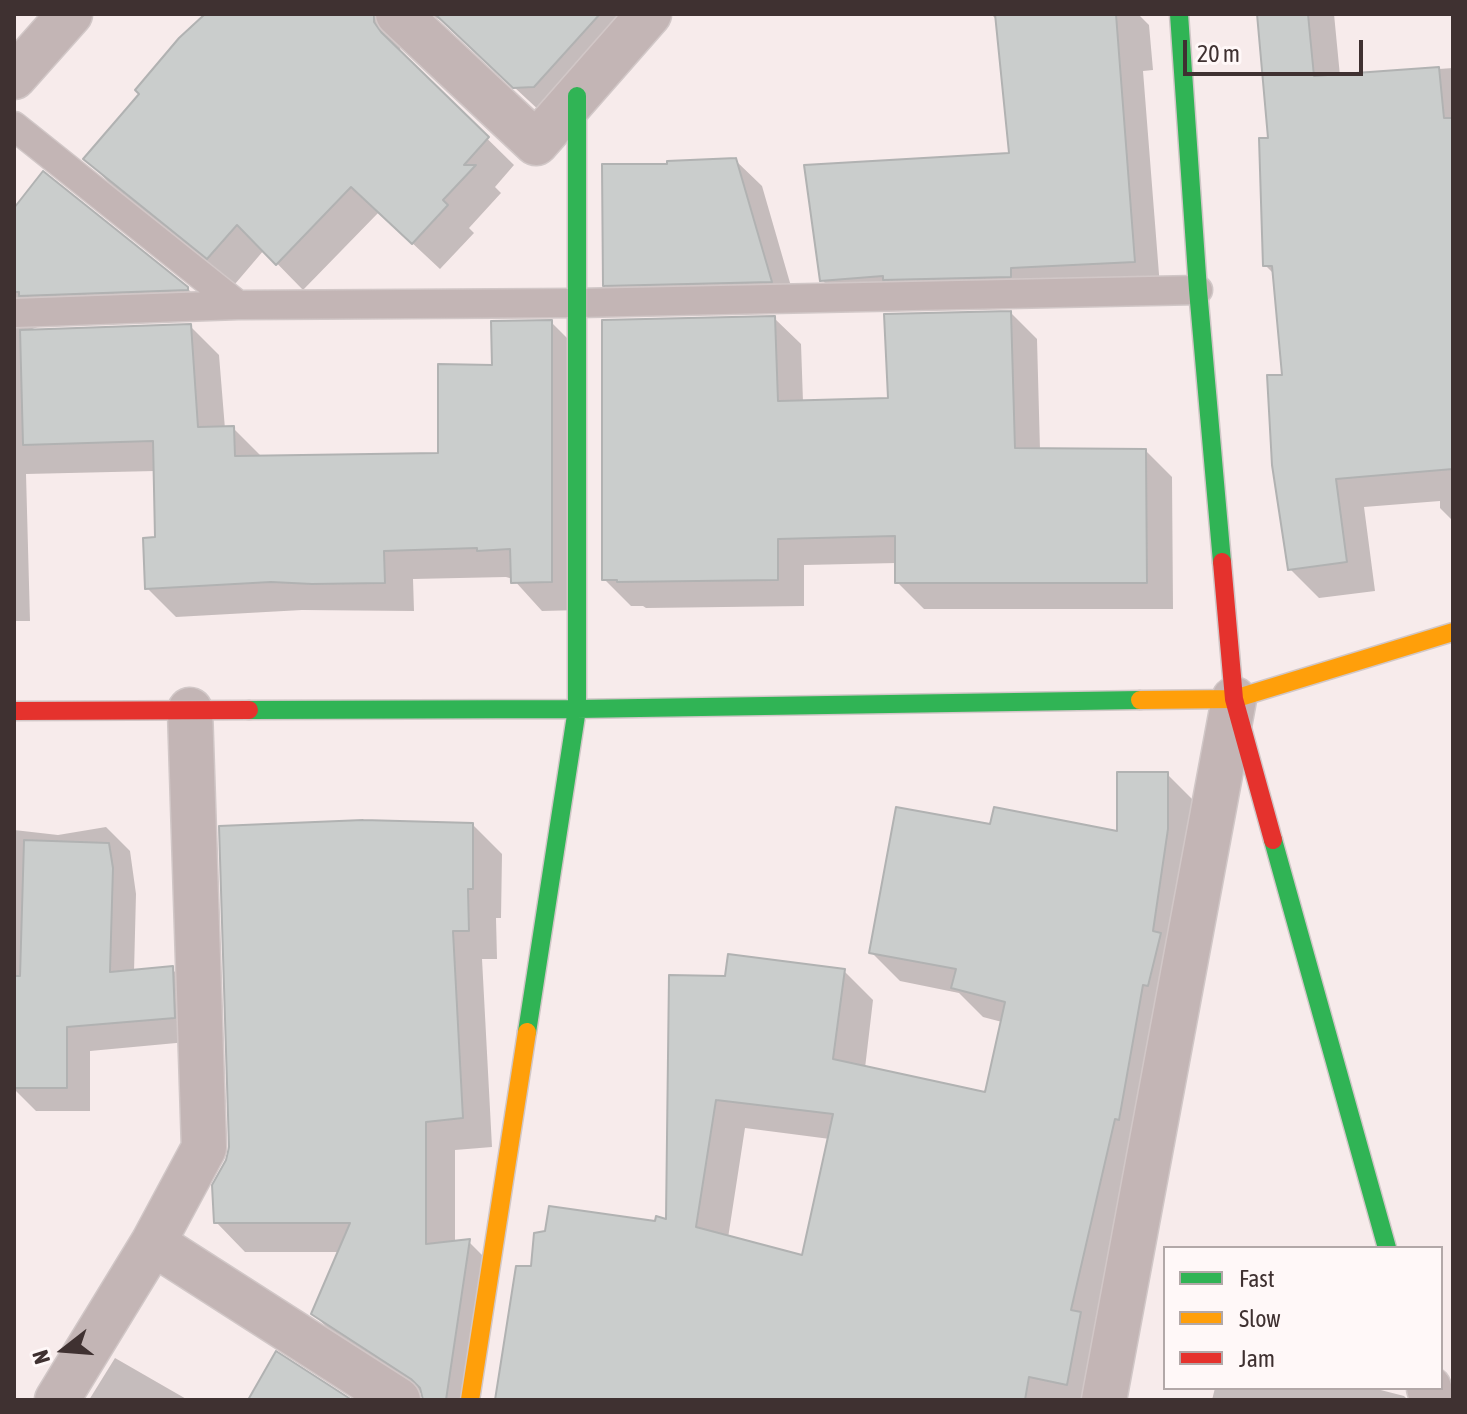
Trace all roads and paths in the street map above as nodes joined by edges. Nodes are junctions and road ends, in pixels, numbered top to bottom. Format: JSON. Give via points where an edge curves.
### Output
{"nodes":[{"id":1,"x":70,"y":14,"type":"edge"},
{"id":2,"x":398,"y":14,"type":"edge"},
{"id":3,"x":649,"y":14,"type":"edge"},
{"id":4,"x":1179,"y":14,"type":"edge"},
{"id":5,"x":14,"y":77,"type":"edge"},
{"id":6,"x":577,"y":96,"type":"junction"},
{"id":7,"x":14,"y":126,"type":"edge"},
{"id":8,"x":1198,"y":290,"type":"junction"},
{"id":9,"x":579,"y":303,"type":"junction"},
{"id":10,"x":238,"y":305,"type":"junction"},
{"id":11,"x":14,"y":313,"type":"edge"},
{"id":12,"x":1453,"y":632,"type":"edge"},
{"id":13,"x":1234,"y":699,"type":"junction"},
{"id":14,"x":577,"y":709,"type":"junction"},
{"id":15,"x":190,"y":710,"type":"junction"},
{"id":16,"x":14,"y":711,"type":"edge"},
{"id":17,"x":153,"y":1243,"type":"junction"},
{"id":18,"x":1386,"y":1246,"type":"edge"},
{"id":19,"x":57,"y":1400,"type":"edge"},
{"id":20,"x":398,"y":1400,"type":"edge"},
{"id":21,"x":470,"y":1400,"type":"edge"},
{"id":22,"x":1104,"y":1400,"type":"edge"}],
"edges":[{"from":1,"to":5,"type":"street"},
{"from":2,"to":6,"type":"street","via":[[536,143]]},
{"from":3,"to":6,"type":"street"},
{"from":4,"to":8,"type":"street"},
{"from":6,"to":9,"type":"street"},
{"from":7,"to":10,"type":"lane"},
{"from":8,"to":9,"type":"lane"},
{"from":8,"to":13,"type":"street"},
{"from":9,"to":10,"type":"lane"},
{"from":9,"to":14,"type":"street"},
{"from":10,"to":11,"type":"lane"},
{"from":12,"to":13,"type":"street"},
{"from":13,"to":14,"type":"street"},
{"from":13,"to":18,"type":"street"},
{"from":13,"to":22,"type":"street"},
{"from":14,"to":15,"type":"street"},
{"from":14,"to":21,"type":"street"},
{"from":15,"to":16,"type":"street"},
{"from":15,"to":17,"type":"street","via":[[204,1148]]},
{"from":17,"to":19,"type":"street"},
{"from":17,"to":20,"type":"street"}]}
